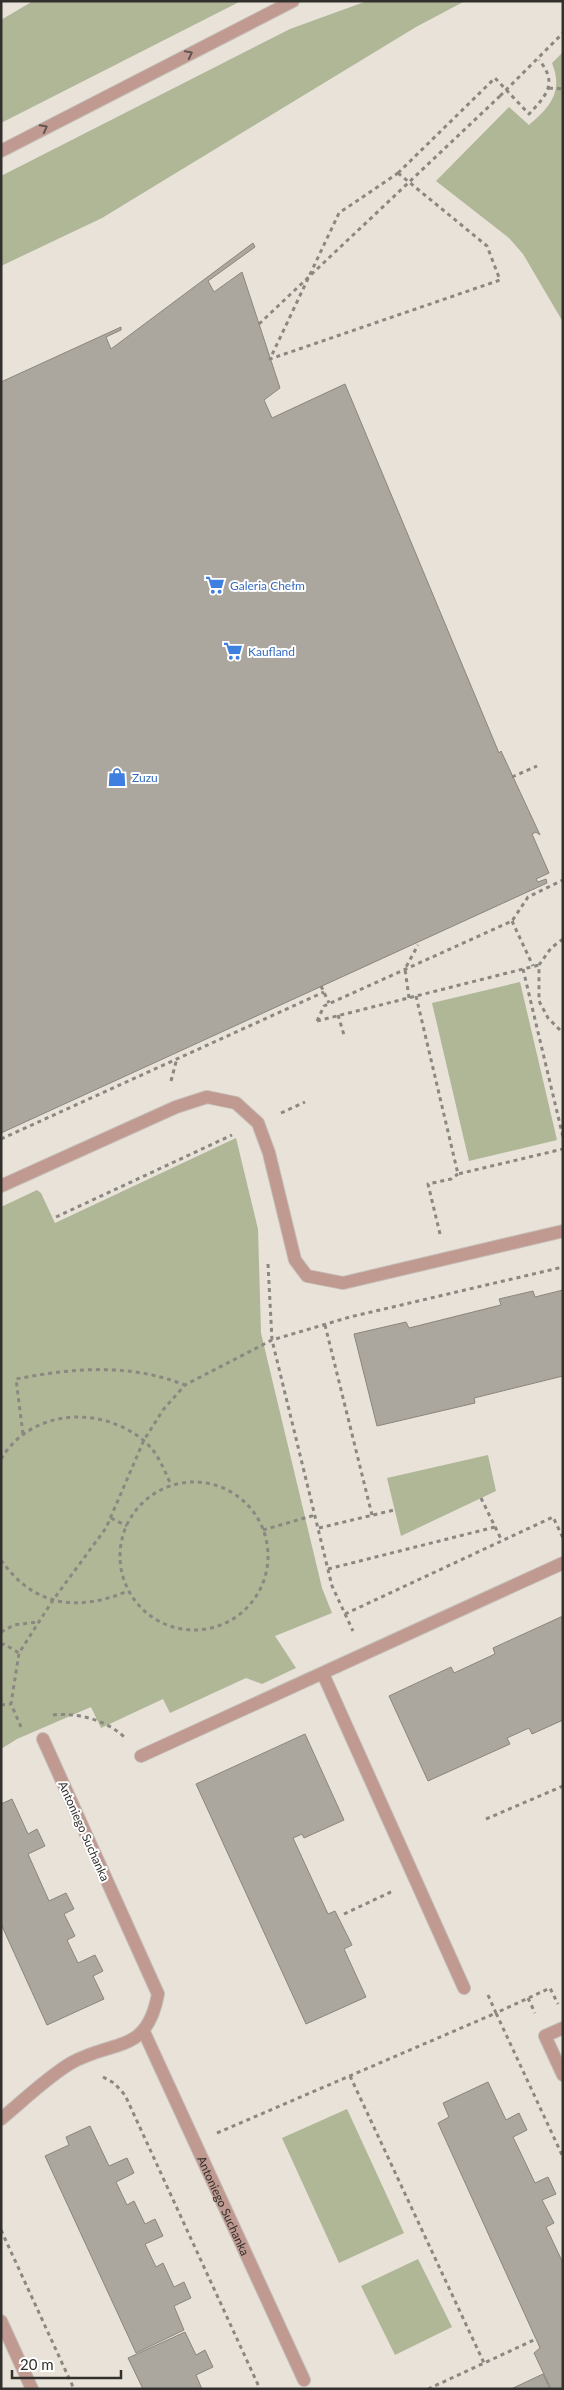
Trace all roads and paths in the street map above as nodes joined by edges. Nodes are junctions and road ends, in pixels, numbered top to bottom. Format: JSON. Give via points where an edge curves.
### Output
{"nodes":[{"id":1,"x":293,"y":1,"type":"edge"},
{"id":2,"x":563,"y":33,"type":"edge"},
{"id":3,"x":539,"y":60,"type":"junction"},
{"id":4,"x":549,"y":88,"type":"junction"},
{"id":5,"x":507,"y":89,"type":"junction"},
{"id":6,"x":563,"y":89,"type":"edge"},
{"id":7,"x":1,"y":151,"type":"edge"},
{"id":8,"x":398,"y":173,"type":"junction"},
{"id":9,"x":259,"y":324,"type":"dead end"},
{"id":10,"x":537,"y":766,"type":"dead end"},
{"id":11,"x":512,"y":777,"type":"dead end"},
{"id":12,"x":563,"y":880,"type":"edge"},
{"id":13,"x":512,"y":921,"type":"junction"},
{"id":14,"x":563,"y":939,"type":"edge"},
{"id":15,"x":418,"y":944,"type":"dead end"},
{"id":16,"x":539,"y":965,"type":"junction"},
{"id":17,"x":533,"y":966,"type":"junction"},
{"id":18,"x":405,"y":969,"type":"junction"},
{"id":19,"x":523,"y":969,"type":"junction"},
{"id":20,"x":322,"y":986,"type":"dead end"},
{"id":21,"x":324,"y":992,"type":"junction"},
{"id":22,"x":416,"y":996,"type":"junction"},
{"id":23,"x":410,"y":998,"type":"junction"},
{"id":24,"x":329,"y":1003,"type":"junction"},
{"id":25,"x":338,"y":1015,"type":"junction"},
{"id":26,"x":563,"y":1033,"type":"edge"},
{"id":27,"x":344,"y":1035,"type":"dead end"},
{"id":28,"x":563,"y":1137,"type":"edge"},
{"id":29,"x":227,"y":1138,"type":"dead end"},
{"id":30,"x":1,"y":1139,"type":"edge"},
{"id":31,"x":563,"y":1149,"type":"edge"},
{"id":32,"x":458,"y":1174,"type":"junction"},
{"id":33,"x":1,"y":1186,"type":"edge"},
{"id":34,"x":56,"y":1217,"type":"dead end"},
{"id":35,"x":563,"y":1231,"type":"edge"},
{"id":36,"x":268,"y":1256,"type":"dead end"},
{"id":37,"x":446,"y":1259,"type":"junction"},
{"id":38,"x":563,"y":1267,"type":"edge"},
{"id":39,"x":324,"y":1325,"type":"junction"},
{"id":40,"x":272,"y":1340,"type":"junction"},
{"id":41,"x":185,"y":1385,"type":"junction"},
{"id":42,"x":24,"y":1434,"type":"junction"},
{"id":43,"x":144,"y":1440,"type":"junction"},
{"id":44,"x":1,"y":1459,"type":"edge"},
{"id":45,"x":171,"y":1485,"type":"junction"},
{"id":46,"x":481,"y":1498,"type":"dead end"},
{"id":47,"x":394,"y":1510,"type":"dead end"},
{"id":48,"x":315,"y":1515,"type":"junction"},
{"id":49,"x":372,"y":1515,"type":"junction"},
{"id":50,"x":111,"y":1518,"type":"junction"},
{"id":51,"x":127,"y":1526,"type":"junction"},
{"id":52,"x":495,"y":1527,"type":"junction"},
{"id":53,"x":319,"y":1528,"type":"junction"},
{"id":54,"x":263,"y":1530,"type":"junction"},
{"id":55,"x":563,"y":1538,"type":"edge"},
{"id":56,"x":502,"y":1541,"type":"junction"},
{"id":57,"x":1,"y":1560,"type":"edge"},
{"id":58,"x":563,"y":1563,"type":"edge"},
{"id":59,"x":328,"y":1569,"type":"junction"},
{"id":60,"x":128,"y":1591,"type":"junction"},
{"id":61,"x":53,"y":1600,"type":"junction"},
{"id":62,"x":343,"y":1609,"type":"dead end"},
{"id":63,"x":345,"y":1614,"type":"dead end"},
{"id":64,"x":39,"y":1622,"type":"junction"},
{"id":65,"x":1,"y":1632,"type":"edge"},
{"id":66,"x":1,"y":1645,"type":"edge"},
{"id":67,"x":19,"y":1653,"type":"junction"},
{"id":68,"x":323,"y":1674,"type":"junction"},
{"id":69,"x":11,"y":1704,"type":"junction"},
{"id":70,"x":1,"y":1705,"type":"edge"},
{"id":71,"x":44,"y":1717,"type":"dead end"},
{"id":72,"x":27,"y":1719,"type":"dead end"},
{"id":73,"x":18,"y":1720,"type":"junction"},
{"id":74,"x":43,"y":1740,"type":"joint"},
{"id":75,"x":141,"y":1756,"type":"joint"},
{"id":76,"x":563,"y":1786,"type":"edge"},
{"id":77,"x":486,"y":1819,"type":"dead end"},
{"id":78,"x":416,"y":1880,"type":"junction"},
{"id":79,"x":344,"y":1914,"type":"dead end"},
{"id":80,"x":464,"y":1988,"type":"joint"},
{"id":81,"x":563,"y":2007,"type":"edge"},
{"id":82,"x":496,"y":2013,"type":"junction"},
{"id":83,"x":563,"y":2028,"type":"edge"},
{"id":84,"x":144,"y":2032,"type":"junction"},
{"id":85,"x":563,"y":2074,"type":"edge"},
{"id":86,"x":350,"y":2076,"type":"junction"},
{"id":87,"x":95,"y":2077,"type":"dead end"},
{"id":88,"x":1,"y":2119,"type":"edge"},
{"id":89,"x":194,"y":2143,"type":"junction"},
{"id":90,"x":563,"y":2157,"type":"edge"},
{"id":91,"x":1,"y":2230,"type":"edge"},
{"id":92,"x":1,"y":2321,"type":"edge"},
{"id":93,"x":536,"y":2339,"type":"dead end"},
{"id":94,"x":484,"y":2363,"type":"junction"},
{"id":95,"x":304,"y":2380,"type":"dead end"},
{"id":96,"x":32,"y":2389,"type":"edge"},
{"id":97,"x":74,"y":2389,"type":"edge"},
{"id":98,"x":260,"y":2389,"type":"edge"},
{"id":99,"x":428,"y":2389,"type":"edge"}],
"edges":[{"from":7,"to":1,"type":"street","one_way":true},
{"from":2,"to":3,"type":"path"},
{"from":3,"to":4,"type":"path","via":[[545,67]]},
{"from":3,"to":5,"type":"path"},
{"from":4,"to":5,"type":"path","via":[[529,114]]},
{"from":4,"to":6,"type":"path"},
{"from":5,"to":8,"type":"path","via":[[495,78]]},
{"from":5,"to":9,"type":"path","bridge":true},
{"from":8,"to":8,"type":"path","via":[[339,213],[270,359],[500,280],[487,246]]},
{"from":10,"to":11,"type":"path"},
{"from":12,"to":13,"type":"path","via":[[528,897]]},
{"from":13,"to":17,"type":"path"},
{"from":13,"to":18,"type":"path"},
{"from":14,"to":16,"type":"path","via":[[550,948]]},
{"from":15,"to":18,"type":"path"},
{"from":16,"to":17,"type":"path"},
{"from":16,"to":26,"type":"path","via":[[539,1001],[548,1018]]},
{"from":17,"to":19,"type":"path"},
{"from":18,"to":23,"type":"path"},
{"from":18,"to":24,"type":"path"},
{"from":19,"to":22,"type":"path"},
{"from":19,"to":28,"type":"path"},
{"from":20,"to":21,"type":"path"},
{"from":21,"to":24,"type":"path"},
{"from":21,"to":30,"type":"path"},
{"from":22,"to":23,"type":"path"},
{"from":22,"to":32,"type":"path"},
{"from":23,"to":25,"type":"path"},
{"from":24,"to":25,"type":"path","via":[[317,1021]]},
{"from":25,"to":27,"type":"path"},
{"from":29,"to":34,"type":"path"},
{"from":31,"to":32,"type":"path"},
{"from":32,"to":37,"type":"path","via":[[428,1184]]},
{"from":33,"to":37,"type":"street","via":[[176,1106],[207,1097],[236,1102],[258,1123],[269,1153],[296,1260],[307,1276],[343,1283]]},
{"from":35,"to":37,"type":"street"},
{"from":36,"to":40,"type":"path"},
{"from":38,"to":39,"type":"path"},
{"from":39,"to":40,"type":"path"},
{"from":39,"to":49,"type":"path"},
{"from":40,"to":41,"type":"path"},
{"from":40,"to":48,"type":"path"},
{"from":41,"to":42,"type":"path","via":[[164,1376],[119,1369],[59,1371],[16,1379]]},
{"from":41,"to":43,"type":"path","via":[[163,1410]]},
{"from":42,"to":43,"type":"path","via":[[53,1419],[85,1416],[116,1423]]},
{"from":42,"to":44,"type":"path"},
{"from":43,"to":45,"type":"path","via":[[161,1461]]},
{"from":43,"to":50,"type":"path"},
{"from":45,"to":51,"type":"path","via":[[140,1505]]},
{"from":45,"to":54,"type":"path","via":[[208,1483],[226,1489],[254,1513]]},
{"from":46,"to":52,"type":"path"},
{"from":47,"to":49,"type":"path"},
{"from":48,"to":53,"type":"path"},
{"from":48,"to":54,"type":"path"},
{"from":49,"to":53,"type":"path"},
{"from":50,"to":51,"type":"path"},
{"from":50,"to":61,"type":"path"},
{"from":51,"to":60,"type":"path","via":[[120,1555]]},
{"from":52,"to":56,"type":"path"},
{"from":52,"to":59,"type":"path"},
{"from":53,"to":59,"type":"path"},
{"from":54,"to":60,"type":"path","via":[[268,1564],[264,1580],[246,1609],[232,1620],[200,1630],[166,1625],[151,1617]]},
{"from":55,"to":56,"type":"path","via":[[553,1518]]},
{"from":56,"to":63,"type":"path"},
{"from":57,"to":61,"type":"path","via":[[30,1589]]},
{"from":58,"to":68,"type":"street"},
{"from":59,"to":62,"type":"path"},
{"from":60,"to":61,"type":"path","via":[[104,1601],[79,1604]]},
{"from":61,"to":64,"type":"path"},
{"from":64,"to":65,"type":"path","via":[[14,1625]]},
{"from":64,"to":67,"type":"path"},
{"from":66,"to":67,"type":"path"},
{"from":67,"to":69,"type":"path"},
{"from":68,"to":75,"type":"street"},
{"from":68,"to":78,"type":"street"},
{"from":69,"to":70,"type":"path"},
{"from":69,"to":73,"type":"path"},
{"from":71,"to":75,"type":"path","via":[[62,1714],[89,1718],[118,1730]]},
{"from":72,"to":73,"type":"path"},
{"from":73,"to":74,"type":"path","via":[[28,1741]]},
{"from":74,"to":84,"type":"street","name":"Antoniego Suchanka","via":[[158,1994],[154,2014]]},
{"from":76,"to":77,"type":"path"},
{"from":78,"to":79,"type":"path"},
{"from":78,"to":80,"type":"street"},
{"from":80,"to":82,"type":"path","via":[[482,1980]]},
{"from":81,"to":82,"type":"path","via":[[550,1988]]},
{"from":82,"to":86,"type":"path"},
{"from":82,"to":90,"type":"path"},
{"from":83,"to":85,"type":"street","via":[[545,2036]]},
{"from":84,"to":88,"type":"street","via":[[112,2049],[73,2062]]},
{"from":84,"to":89,"type":"street","name":"Antoniego Suchanka"},
{"from":86,"to":89,"type":"path"},
{"from":86,"to":94,"type":"path"},
{"from":87,"to":98,"type":"path","via":[[102,2076],[114,2083],[125,2095]]},
{"from":89,"to":95,"type":"street","name":"Antoniego Suchanka"},
{"from":91,"to":97,"type":"path"},
{"from":92,"to":96,"type":"street"},
{"from":93,"to":94,"type":"path"},
{"from":94,"to":99,"type":"path"}]}
